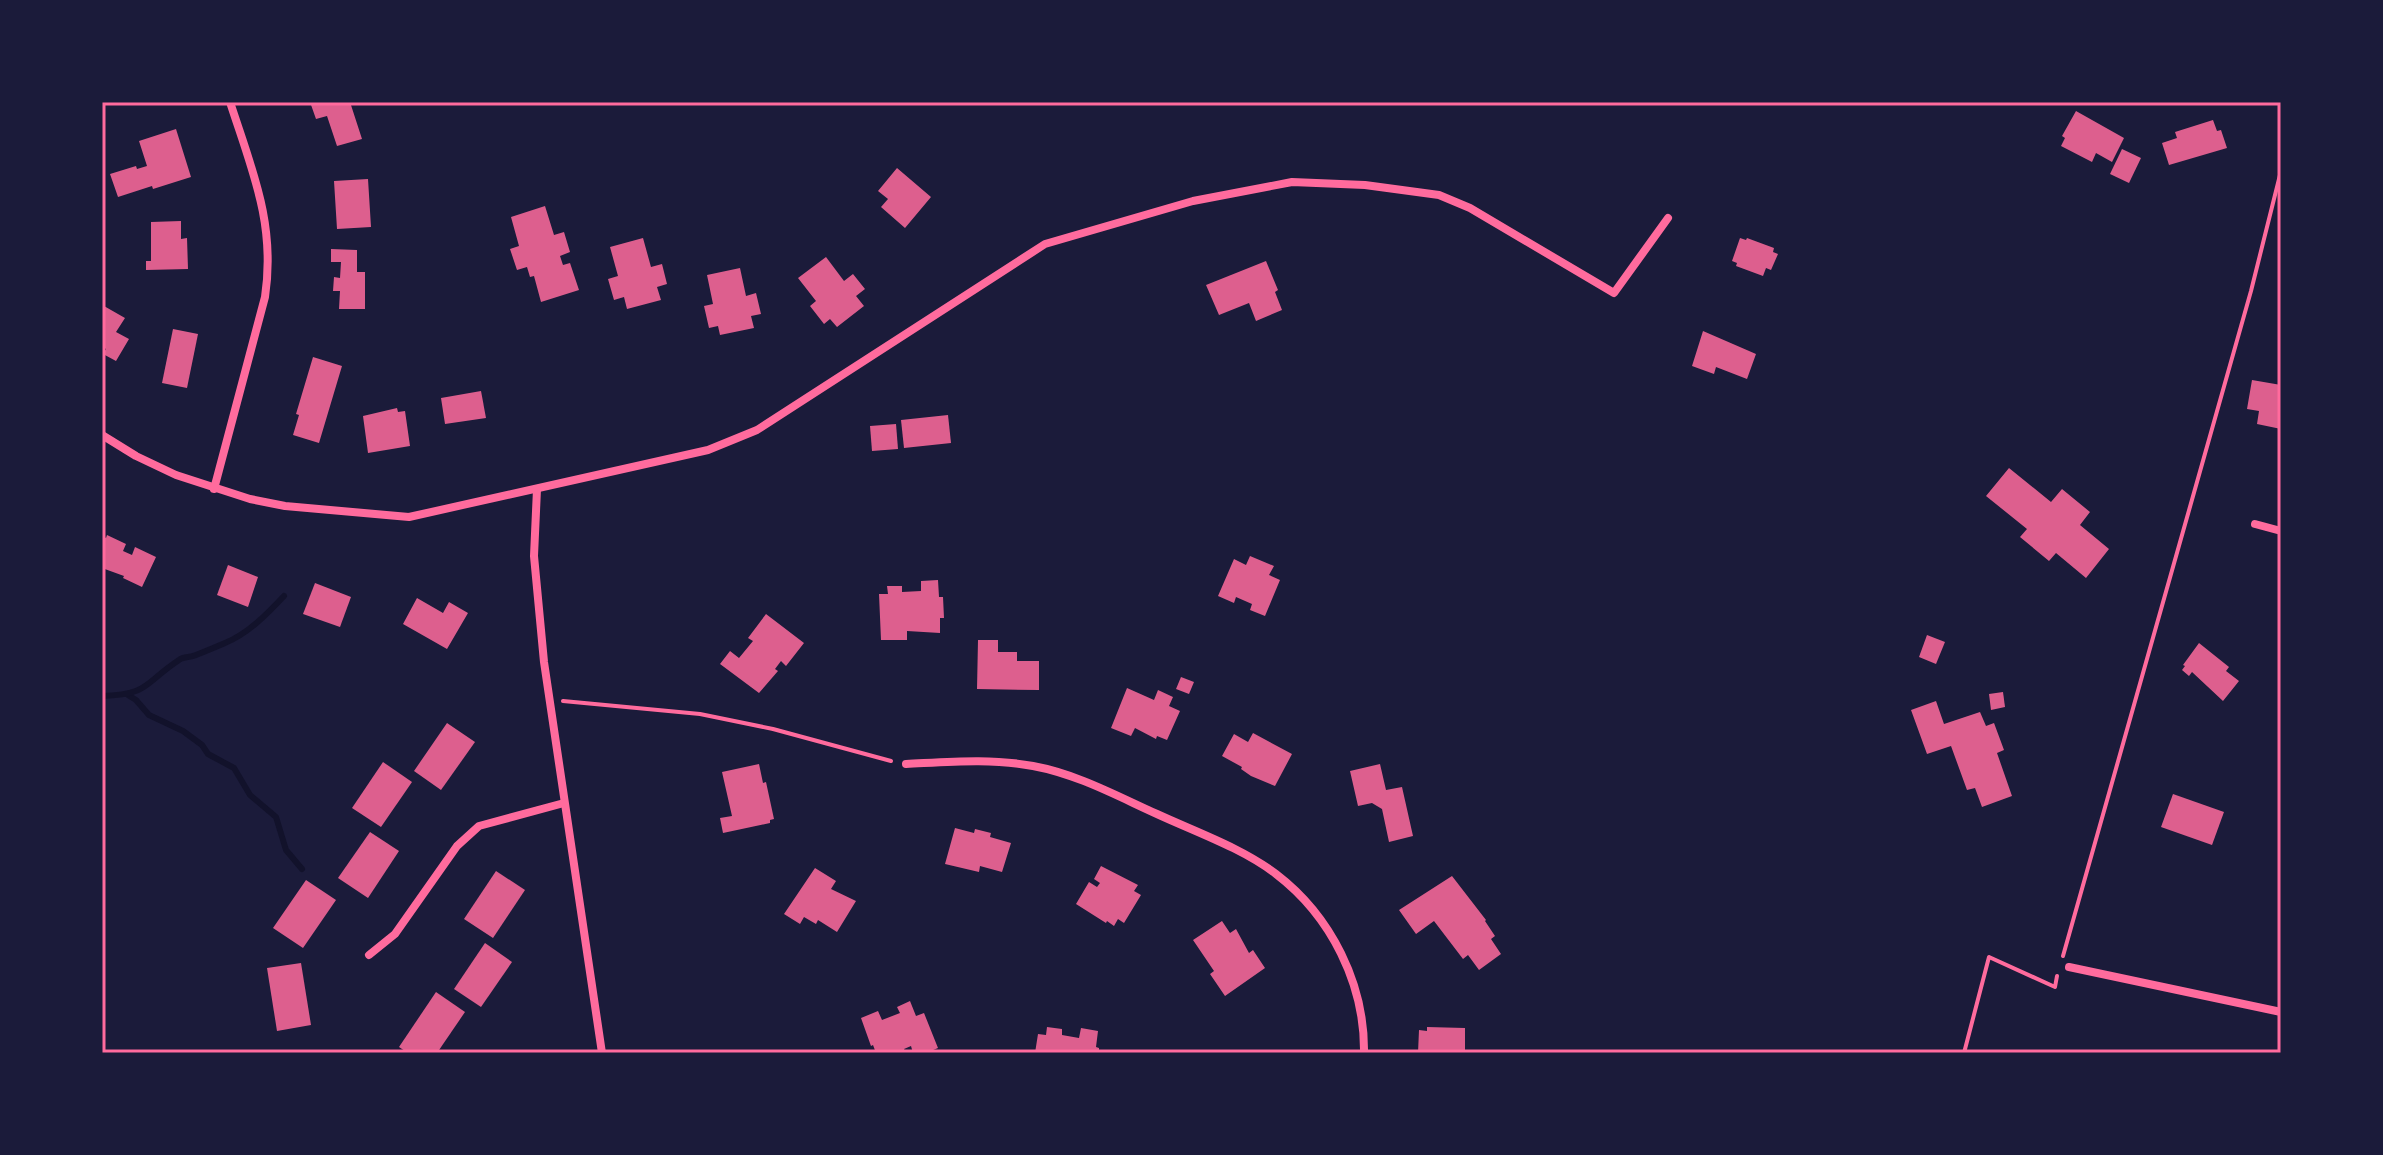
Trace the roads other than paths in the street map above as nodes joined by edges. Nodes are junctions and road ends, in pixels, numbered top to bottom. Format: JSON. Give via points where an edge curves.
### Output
{"nodes":[{"id":1,"x":230,"y":102,"type":"edge"},
{"id":2,"x":1668,"y":218,"type":"dead end"},
{"id":3,"x":102,"y":435,"type":"edge"},
{"id":4,"x":214,"y":489,"type":"junction"},
{"id":5,"x":537,"y":489,"type":"junction"},
{"id":6,"x":2255,"y":524,"type":"dead end"},
{"id":7,"x":2281,"y":531,"type":"edge"},
{"id":8,"x":906,"y":764,"type":"road end"},
{"id":9,"x":564,"y":803,"type":"junction"},
{"id":10,"x":369,"y":955,"type":"dead end"},
{"id":11,"x":2065,"y":965,"type":"road end"},
{"id":12,"x":2281,"y":1012,"type":"edge"},
{"id":13,"x":602,"y":1053,"type":"edge"},
{"id":14,"x":1364,"y":1053,"type":"edge"}],
"edges":[{"from":1,"to":4,"type":"street","via":[[264,208],[269,267]]},
{"from":2,"to":5,"type":"street","via":[[1614,293],[1470,208],[1436,194],[1292,182],[1193,201],[1045,244],[757,430],[708,450]]},
{"from":3,"to":4,"type":"street","via":[[136,456]]},
{"from":4,"to":5,"type":"street","via":[[285,506],[409,517]]},
{"from":5,"to":9,"type":"street","via":[[534,556]]},
{"from":6,"to":7,"type":"street"},
{"from":8,"to":14,"type":"street","via":[[1004,762],[1058,771],[1276,874],[1316,912],[1340,951],[1359,997]]},
{"from":9,"to":10,"type":"street","via":[[479,826],[457,846],[395,934]]},
{"from":9,"to":13,"type":"street"},
{"from":11,"to":12,"type":"street"}]}
